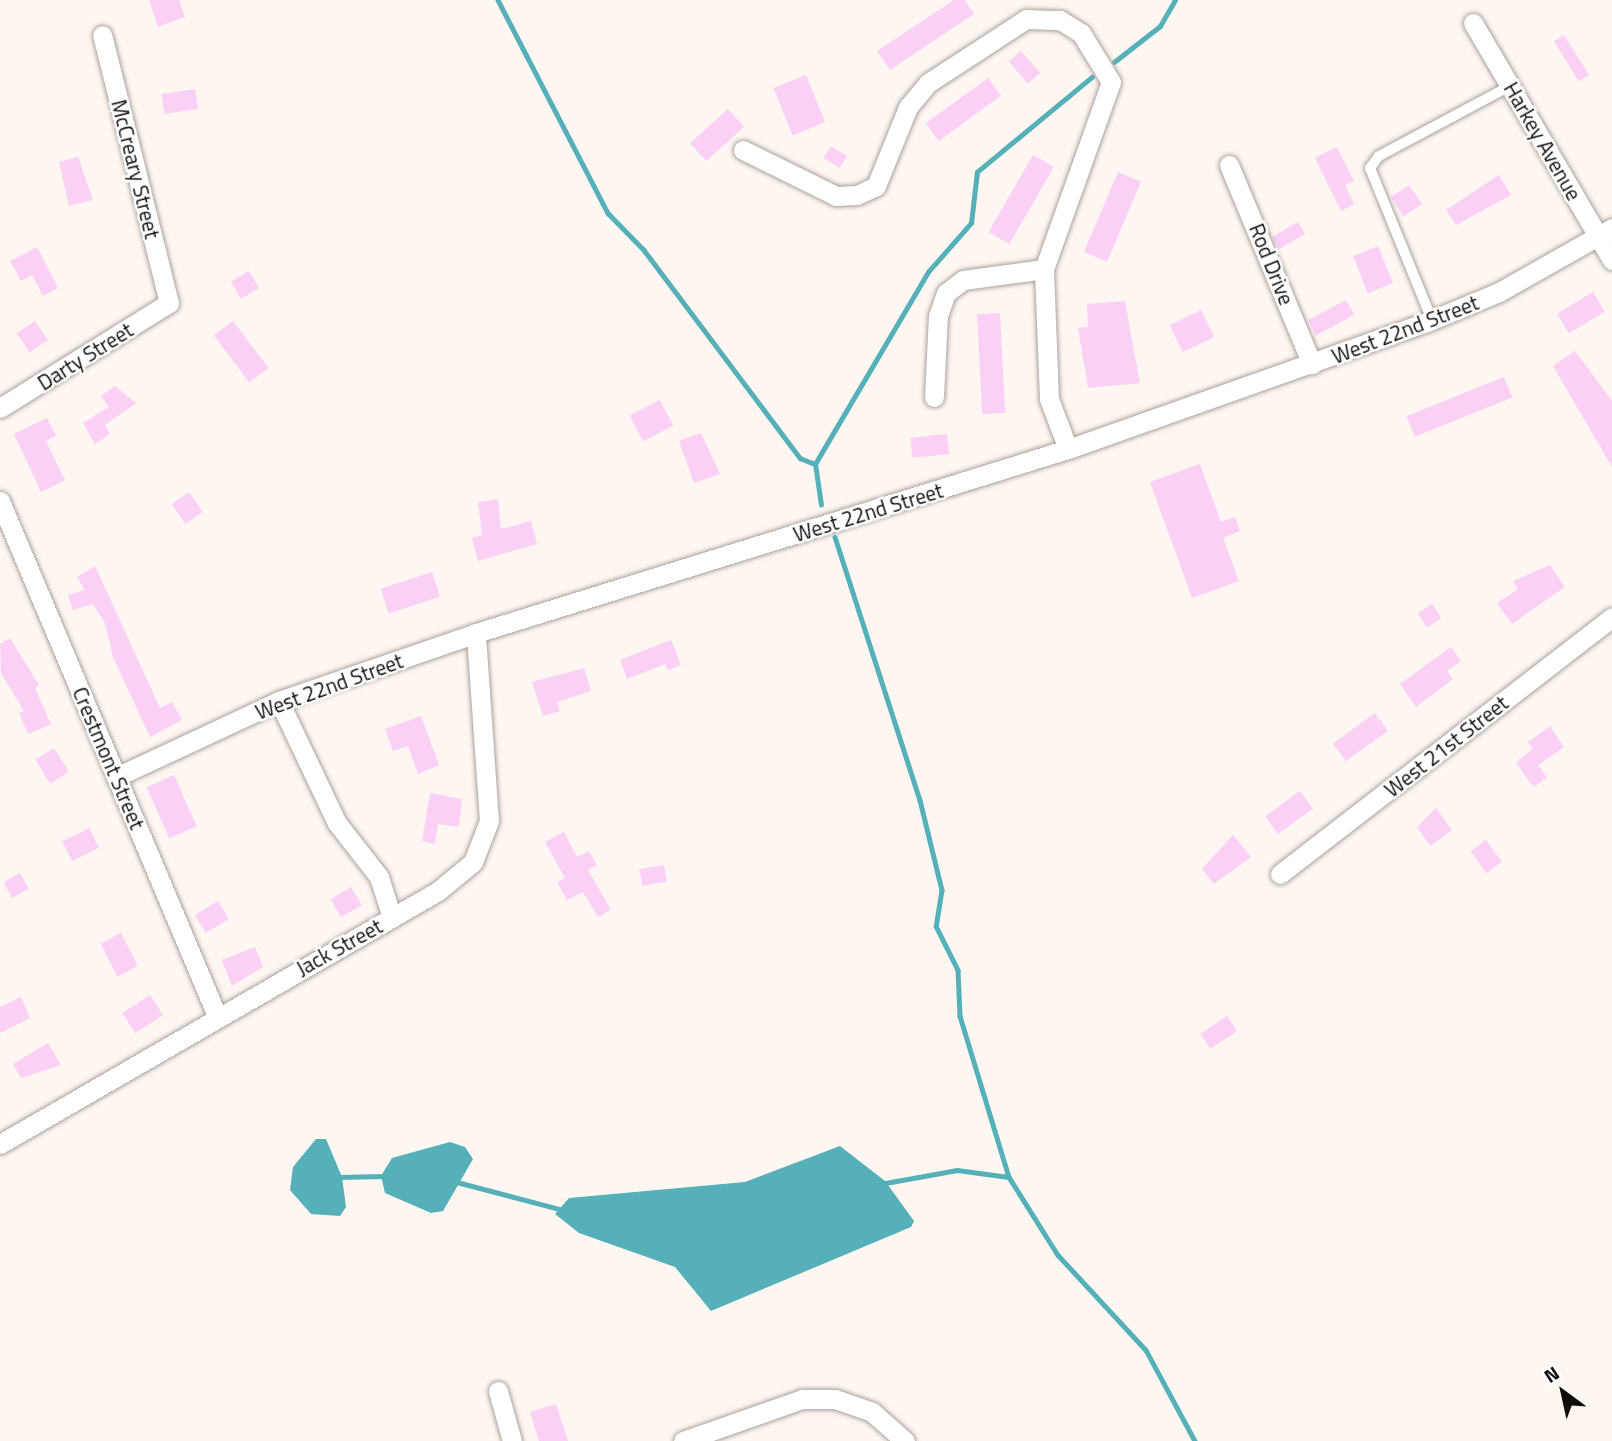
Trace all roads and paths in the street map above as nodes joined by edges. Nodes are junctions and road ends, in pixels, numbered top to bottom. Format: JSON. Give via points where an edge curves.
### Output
{"nodes":[{"id":1,"x":1473,"y":23,"type":"dead end"},
{"id":2,"x":102,"y":35,"type":"dead end"},
{"id":3,"x":1510,"y":86,"type":"junction"},
{"id":4,"x":743,"y":150,"type":"dead end"},
{"id":5,"x":1229,"y":164,"type":"dead end"},
{"id":6,"x":1605,"y":232,"type":"edge"},
{"id":7,"x":1612,"y":260,"type":"edge"},
{"id":8,"x":1044,"y":269,"type":"junction"},
{"id":9,"x":169,"y":303,"type":"joint"},
{"id":10,"x":1432,"y":320,"type":"junction"},
{"id":11,"x":1312,"y":364,"type":"junction"},
{"id":12,"x":934,"y":397,"type":"dead end"},
{"id":13,"x":0,"y":408,"type":"edge"},
{"id":14,"x":1068,"y":449,"type":"junction"},
{"id":15,"x":0,"y":501,"type":"edge"},
{"id":16,"x":1612,"y":617,"type":"edge"},
{"id":17,"x":476,"y":633,"type":"junction"},
{"id":18,"x":279,"y":701,"type":"junction"},
{"id":19,"x":116,"y":777,"type":"junction"},
{"id":20,"x":1280,"y":874,"type":"dead end"},
{"id":21,"x":392,"y":918,"type":"junction"},
{"id":22,"x":217,"y":1016,"type":"junction"},
{"id":23,"x":0,"y":1143,"type":"edge"},
{"id":24,"x":498,"y":1391,"type":"dead end"},
{"id":25,"x":512,"y":1441,"type":"edge"},
{"id":26,"x":684,"y":1441,"type":"edge"},
{"id":27,"x":905,"y":1441,"type":"edge"}],
"edges":[{"from":1,"to":3,"type":"street","name":"Harkey Avenue"},
{"from":2,"to":9,"type":"street","name":"McCreary Street"},
{"from":3,"to":6,"type":"street","name":"Harkey Avenue"},
{"from":3,"to":10,"type":"lane","via":[[1379,156],[1370,168]]},
{"from":4,"to":8,"type":"street","via":[[836,195],[857,195],[876,186],[908,107],[928,82],[1026,19],[1060,20],[1081,33],[1111,82]]},
{"from":5,"to":11,"type":"street","name":"Rod Drive"},
{"from":6,"to":7,"type":"street","name":"Harkey Avenue"},
{"from":6,"to":10,"type":"street","name":"West 22nd Street","via":[[1499,292]]},
{"from":8,"to":12,"type":"street","via":[[963,280],[946,293],[938,316]]},
{"from":8,"to":14,"type":"street","via":[[1049,399]]},
{"from":9,"to":13,"type":"street","name":"Darty Street"},
{"from":10,"to":11,"type":"street","name":"West 22nd Street"},
{"from":11,"to":14,"type":"street","name":"West 22nd Street"},
{"from":14,"to":17,"type":"street","name":"West 22nd Street"},
{"from":15,"to":19,"type":"street","name":"Crestmont Street"},
{"from":16,"to":20,"type":"street","name":"West 21st Street"},
{"from":17,"to":18,"type":"street","name":"West 22nd Street"},
{"from":17,"to":21,"type":"street","name":"Jack Street","via":[[489,821],[473,862]]},
{"from":18,"to":19,"type":"street","name":"West 22nd Street"},
{"from":18,"to":21,"type":"street","via":[[337,823],[379,877]]},
{"from":19,"to":22,"type":"street","name":"Crestmont Street"},
{"from":21,"to":22,"type":"street","name":"Jack Street"},
{"from":22,"to":23,"type":"street","name":"Jack Street"},
{"from":24,"to":25,"type":"street"},
{"from":26,"to":27,"type":"street","via":[[802,1399],[835,1399],[872,1412]]}]}
